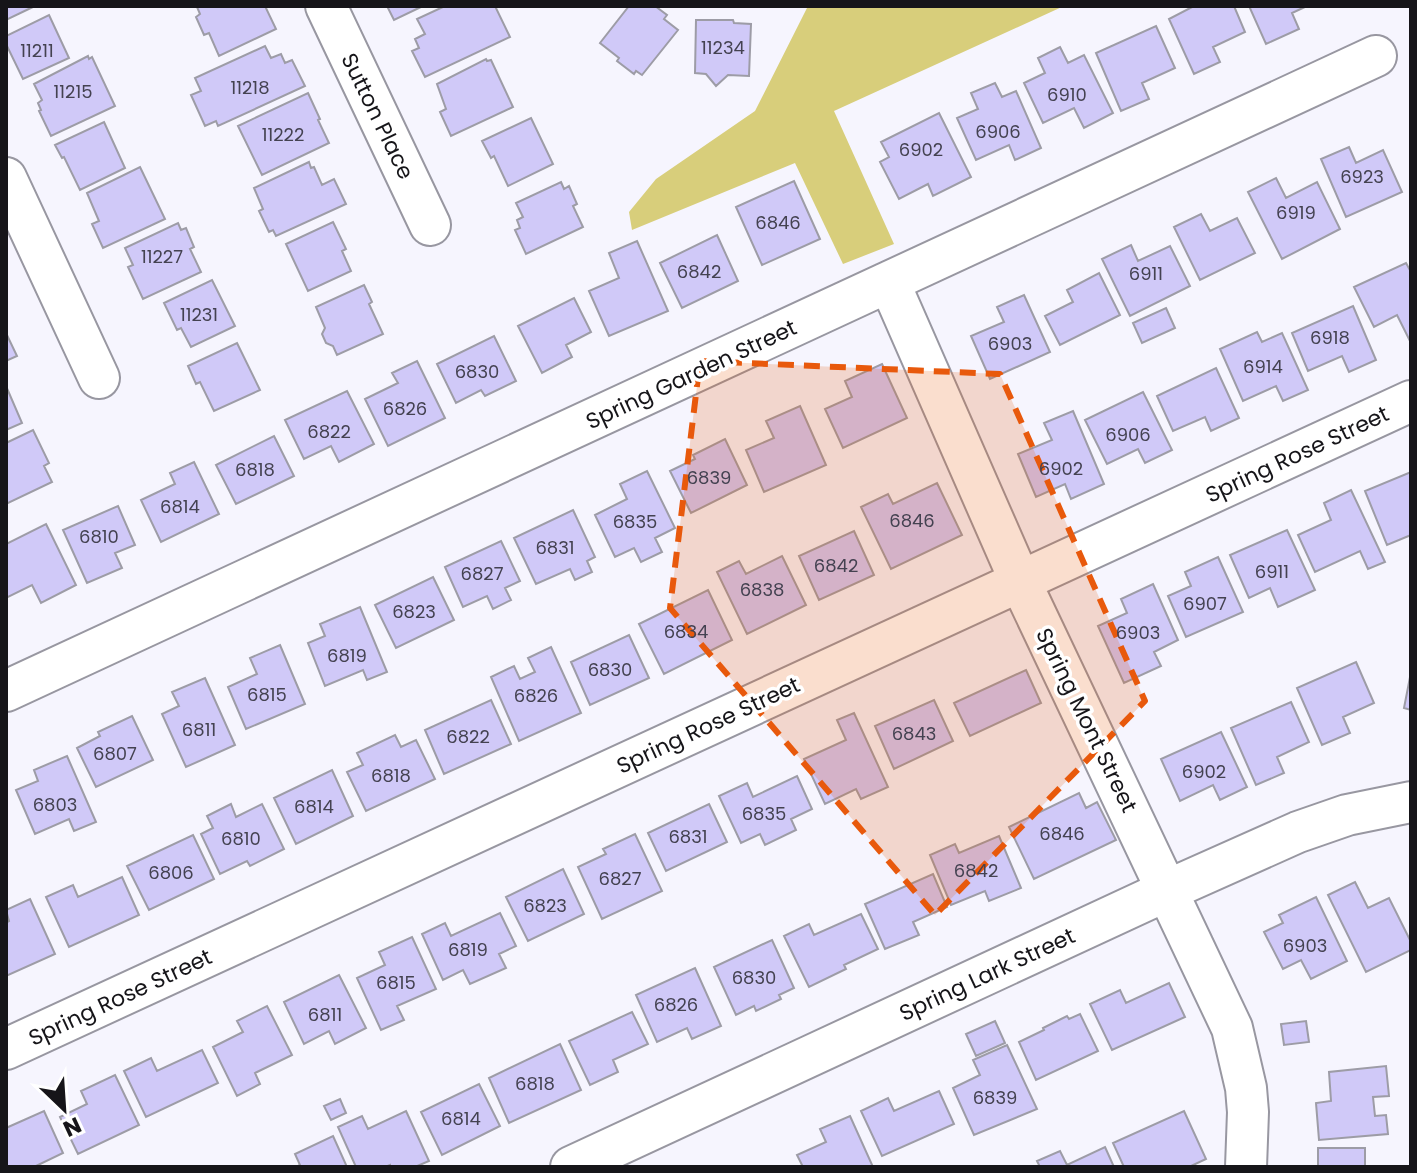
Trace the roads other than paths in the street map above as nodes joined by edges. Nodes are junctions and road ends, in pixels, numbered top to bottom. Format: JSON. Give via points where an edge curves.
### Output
{"nodes":[{"id":1,"x":326,"y":6,"type":"edge"},
{"id":2,"x":1376,"y":56,"type":"dead end"},
{"id":3,"x":6,"y":178,"type":"edge"},
{"id":4,"x":430,"y":225,"type":"dead end"},
{"id":5,"x":889,"y":282,"type":"junction"},
{"id":6,"x":99,"y":378,"type":"dead end"},
{"id":7,"x":1411,"y":401,"type":"edge"},
{"id":8,"x":1020,"y":581,"type":"junction"},
{"id":9,"x":6,"y":691,"type":"edge"},
{"id":10,"x":1411,"y":802,"type":"edge"},
{"id":11,"x":1168,"y":890,"type":"junction"},
{"id":12,"x":6,"y":1049,"type":"edge"},
{"id":13,"x":571,"y":1167,"type":"edge"},
{"id":14,"x":1246,"y":1167,"type":"edge"}],
"edges":[{"from":1,"to":4,"type":"street","name":"Sutton Place"},
{"from":2,"to":5,"type":"street","name":"Spring Garden Street"},
{"from":3,"to":6,"type":"street"},
{"from":5,"to":8,"type":"street","name":"Spring Mont Street"},
{"from":5,"to":9,"type":"street","name":"Spring Garden Street"},
{"from":7,"to":8,"type":"street","name":"Spring Rose Street"},
{"from":8,"to":11,"type":"street","name":"Spring Mont Street"},
{"from":8,"to":12,"type":"street","name":"Spring Rose Street"},
{"from":10,"to":11,"type":"street","name":"Spring Lark Street","via":[[1298,832]]},
{"from":11,"to":13,"type":"street","name":"Spring Lark Street"},
{"from":11,"to":14,"type":"street","name":"Spring Mont Street","via":[[1232,1028],[1246,1088]]}]}
